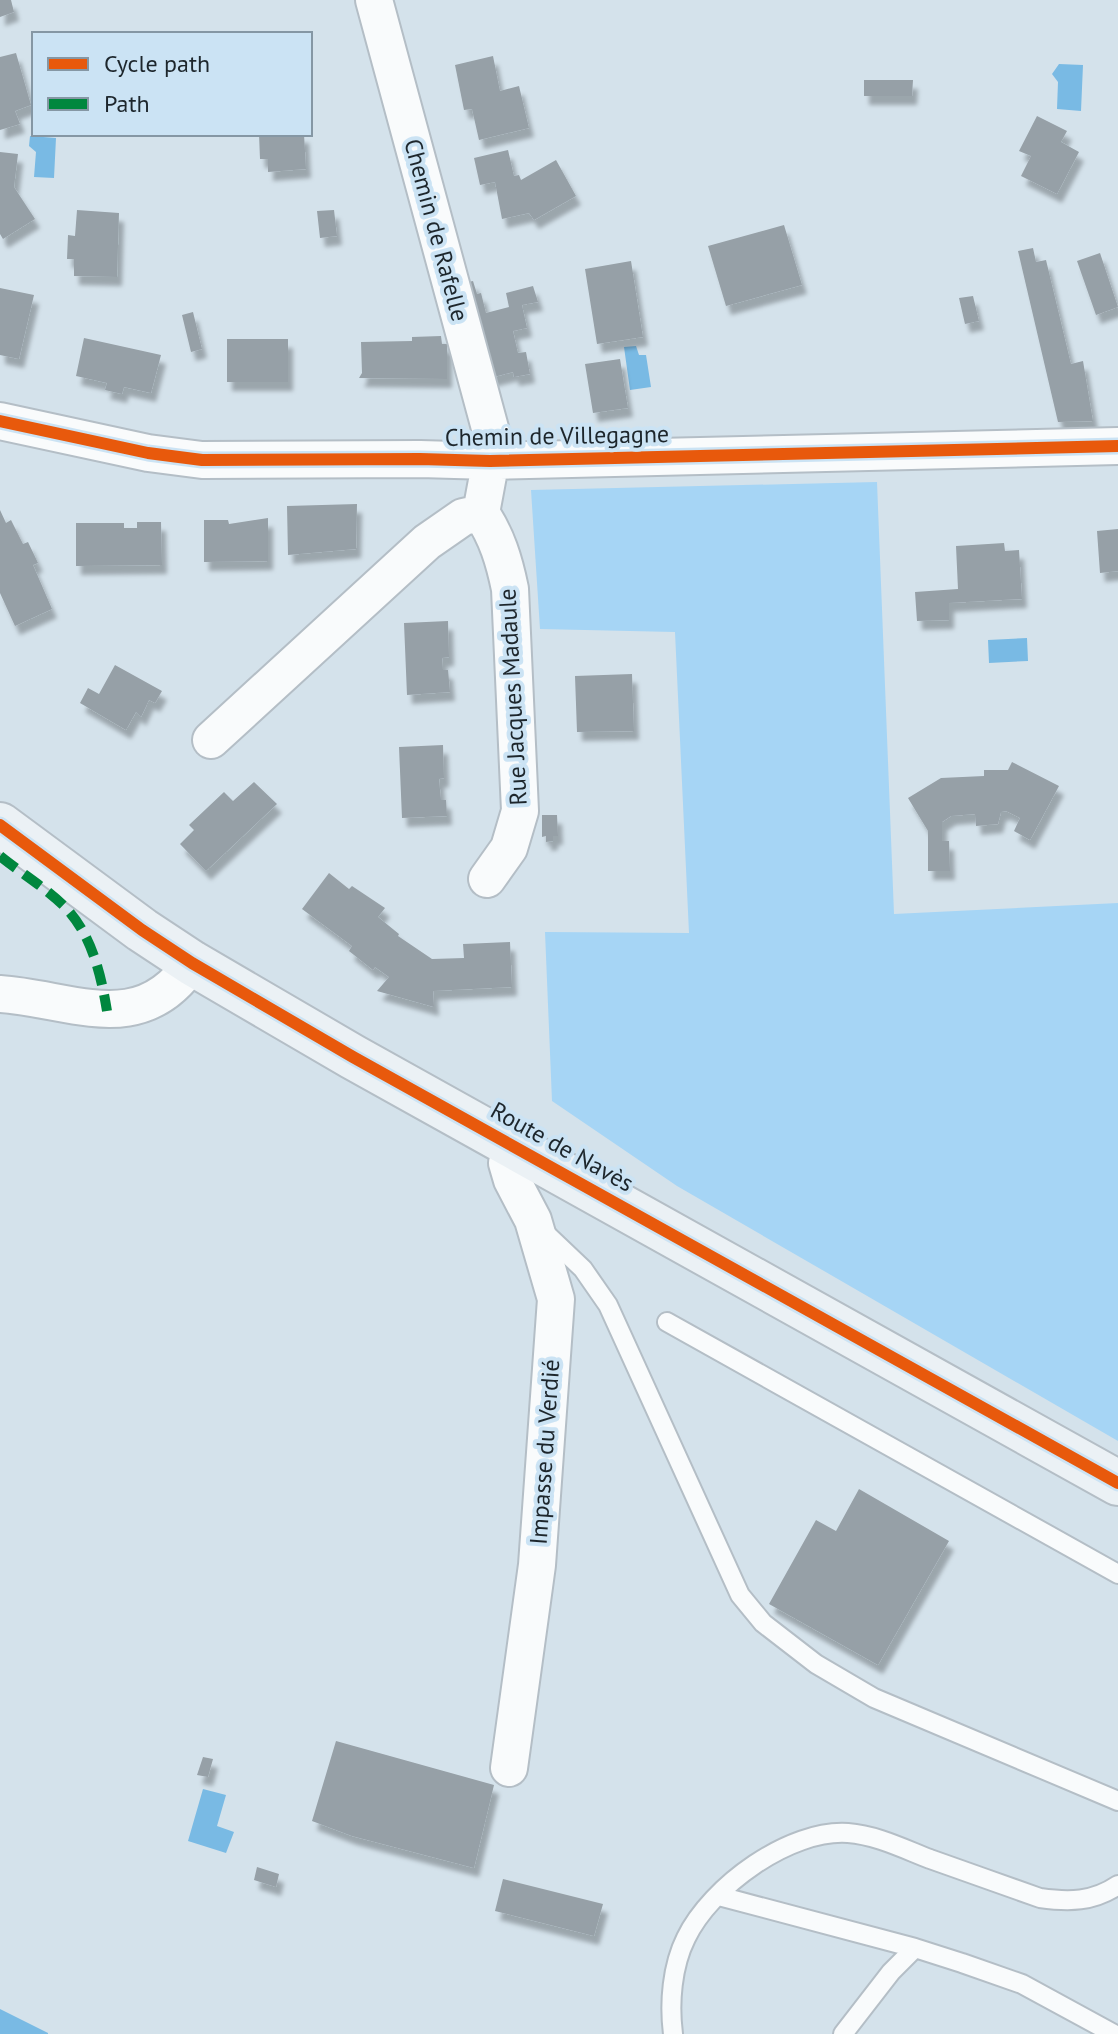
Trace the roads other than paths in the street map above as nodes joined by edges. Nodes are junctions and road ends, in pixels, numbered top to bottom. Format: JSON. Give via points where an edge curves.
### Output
{"nodes":[{"id":1,"x":374,"y":0,"type":"edge"},
{"id":2,"x":0,"y":421,"type":"edge"},
{"id":3,"x":1118,"y":446,"type":"edge"},
{"id":4,"x":490,"y":461,"type":"junction"},
{"id":5,"x":481,"y":513,"type":"junction"},
{"id":6,"x":211,"y":740,"type":"dead end"},
{"id":7,"x":0,"y":825,"type":"edge"},
{"id":8,"x":487,"y":879,"type":"dead end"},
{"id":9,"x":192,"y":963,"type":"junction"},
{"id":10,"x":0,"y":994,"type":"edge"},
{"id":11,"x":514,"y":1145,"type":"junction"},
{"id":12,"x":533,"y":1220,"type":"junction"},
{"id":13,"x":667,"y":1322,"type":"dead end"},
{"id":14,"x":1118,"y":1483,"type":"edge"},
{"id":15,"x":1118,"y":1574,"type":"edge"},
{"id":16,"x":509,"y":1768,"type":"dead end"},
{"id":17,"x":1118,"y":1801,"type":"edge"},
{"id":18,"x":1118,"y":1885,"type":"edge"},
{"id":19,"x":719,"y":1896,"type":"junction"},
{"id":20,"x":915,"y":1948,"type":"junction"},
{"id":21,"x":673,"y":2034,"type":"edge"},
{"id":22,"x":843,"y":2034,"type":"edge"},
{"id":23,"x":1114,"y":2034,"type":"edge"}],
"edges":[{"from":1,"to":4,"type":"street","name":"Chemin de Rafelle","via":[[494,443]]},
{"from":2,"to":4,"type":"street","name":"Chemin de Villegagne","via":[[202,460]]},
{"from":3,"to":4,"type":"street","name":"Chemin de Villegagne"},
{"from":4,"to":5,"type":"street"},
{"from":5,"to":6,"type":"street","via":[[463,517],[427,542]]},
{"from":5,"to":8,"type":"street","name":"Rue Jacques Madaule","via":[[499,545],[510,589],[520,811],[509,848]]},
{"from":7,"to":9,"type":"main road","name":"Route de Navès"},
{"from":9,"to":10,"type":"street","via":[[168,991],[127,1010]]},
{"from":9,"to":11,"type":"main road","name":"Route de Navès"},
{"from":11,"to":12,"type":"street","name":"Impasse du Verdié","via":[[507,1163]]},
{"from":11,"to":14,"type":"main road","name":"Route de Navès"},
{"from":12,"to":16,"type":"street","name":"Impasse du Verdié","via":[[556,1299],[537,1565]]},
{"from":12,"to":17,"type":"lane","via":[[583,1269],[608,1305],[740,1595],[763,1623],[816,1664],[874,1698]]},
{"from":13,"to":15,"type":"lane"},
{"from":18,"to":19,"type":"lane","via":[[1086,1900],[1040,1898],[880,1840],[827,1833],[767,1856]]},
{"from":19,"to":20,"type":"lane"},
{"from":19,"to":21,"type":"lane","via":[[686,1937],[677,1964]]},
{"from":20,"to":22,"type":"lane"},
{"from":20,"to":23,"type":"lane","via":[[1022,1984]]}]}
